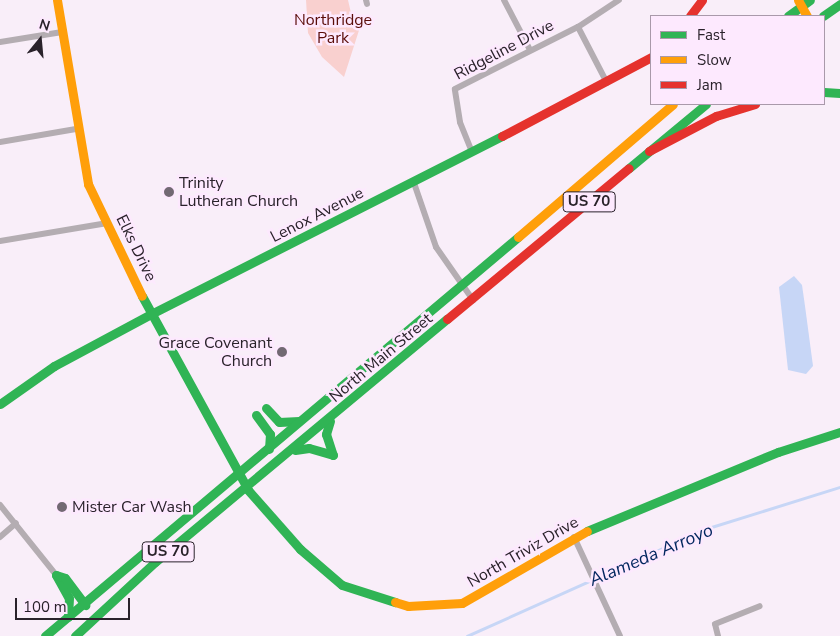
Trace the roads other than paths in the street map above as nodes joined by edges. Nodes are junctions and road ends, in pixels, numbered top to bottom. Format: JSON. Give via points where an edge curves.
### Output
{"nodes":[{"id":1,"x":58,"y":0,"type":"edge"},
{"id":2,"x":504,"y":0,"type":"edge"},
{"id":3,"x":619,"y":0,"type":"edge"},
{"id":4,"x":702,"y":0,"type":"edge"},
{"id":5,"x":810,"y":0,"type":"edge"},
{"id":6,"x":800,"y":3,"type":"edge"},
{"id":7,"x":840,"y":4,"type":"edge"},
{"id":8,"x":826,"y":14,"type":"edge"},
{"id":9,"x":691,"y":15,"type":"edge"},
{"id":10,"x":789,"y":15,"type":"edge"},
{"id":11,"x":806,"y":15,"type":"edge"},
{"id":12,"x":578,"y":27,"type":"junction"},
{"id":13,"x":62,"y":32,"type":"junction"},
{"id":14,"x":0,"y":42,"type":"edge"},
{"id":15,"x":530,"y":50,"type":"junction"},
{"id":16,"x":650,"y":58,"type":"edge"},
{"id":17,"x":607,"y":84,"type":"junction"},
{"id":18,"x":825,"y":92,"type":"edge"},
{"id":19,"x":840,"y":93,"type":"edge"},
{"id":20,"x":672,"y":105,"type":"edge"},
{"id":21,"x":705,"y":105,"type":"edge"},
{"id":22,"x":752,"y":105,"type":"edge"},
{"id":23,"x":76,"y":129,"type":"junction"},
{"id":24,"x":0,"y":142,"type":"edge"},
{"id":25,"x":649,"y":151,"type":"junction"},
{"id":26,"x":472,"y":152,"type":"junction"},
{"id":27,"x":414,"y":183,"type":"junction"},
{"id":28,"x":108,"y":223,"type":"junction"},
{"id":29,"x":0,"y":241,"type":"edge"},
{"id":30,"x":462,"y":282,"type":"junction"},
{"id":31,"x":473,"y":301,"type":"junction"},
{"id":32,"x":152,"y":314,"type":"junction"},
{"id":33,"x":0,"y":404,"type":"edge"},
{"id":34,"x":266,"y":408,"type":"dead end"},
{"id":35,"x":256,"y":415,"type":"dead end"},
{"id":36,"x":303,"y":420,"type":"junction"},
{"id":37,"x":330,"y":420,"type":"junction"},
{"id":38,"x":840,"y":432,"type":"edge"},
{"id":39,"x":269,"y":449,"type":"junction"},
{"id":40,"x":295,"y":450,"type":"junction"},
{"id":41,"x":239,"y":475,"type":"junction"},
{"id":42,"x":248,"y":490,"type":"junction"},
{"id":43,"x":0,"y":505,"type":"edge"},
{"id":44,"x":16,"y":523,"type":"junction"},
{"id":45,"x":0,"y":537,"type":"edge"},
{"id":46,"x":574,"y":537,"type":"junction"},
{"id":47,"x":56,"y":575,"type":"junction"},
{"id":48,"x":85,"y":605,"type":"junction"},
{"id":49,"x":760,"y":606,"type":"dead end"},
{"id":50,"x":68,"y":617,"type":"junction"},
{"id":51,"x":45,"y":636,"type":"edge"},
{"id":52,"x":76,"y":636,"type":"edge"},
{"id":53,"x":620,"y":636,"type":"edge"},
{"id":54,"x":718,"y":636,"type":"edge"}],
"edges":[{"from":1,"to":13,"type":"main road","name":"Elks Drive"},
{"from":2,"to":15,"type":"street"},
{"from":3,"to":12,"type":"street","name":"Ridgeline Drive"},
{"from":4,"to":9,"type":"main road"},
{"from":5,"to":6,"type":"main road"},
{"from":6,"to":10,"type":"main road"},
{"from":6,"to":11,"type":"main road"},
{"from":7,"to":8,"type":"main road"},
{"from":12,"to":15,"type":"street","name":"Ridgeline Drive"},
{"from":12,"to":17,"type":"street"},
{"from":13,"to":14,"type":"street"},
{"from":13,"to":23,"type":"main road","name":"Elks Drive"},
{"from":15,"to":26,"type":"street","name":"Ridgeline Drive","via":[[455,89],[460,122]]},
{"from":16,"to":17,"type":"main road","name":"Lenox Avenue"},
{"from":17,"to":26,"type":"main road","name":"Lenox Avenue"},
{"from":18,"to":19,"type":"main road"},
{"from":20,"to":30,"type":"main road","name":"North Main Street","number":"US 70"},
{"from":21,"to":25,"type":"main road","name":"North Main Street","number":"US 70"},
{"from":22,"to":25,"type":"main road","via":[[716,116]]},
{"from":23,"to":24,"type":"street"},
{"from":23,"to":28,"type":"main road","name":"Elks Drive","via":[[83,173]]},
{"from":25,"to":31,"type":"main road","name":"North Main Street","number":"US 70"},
{"from":26,"to":27,"type":"main road","name":"Lenox Avenue"},
{"from":27,"to":30,"type":"street","via":[[436,247]]},
{"from":27,"to":32,"type":"main road","name":"Lenox Avenue"},
{"from":28,"to":29,"type":"street"},
{"from":28,"to":32,"type":"main road","name":"Elks Drive"},
{"from":30,"to":31,"type":"street"},
{"from":30,"to":36,"type":"main road","name":"North Main Street","number":"US 70"},
{"from":31,"to":37,"type":"main road","name":"North Main Street","number":"US 70"},
{"from":32,"to":33,"type":"main road","name":"Lenox Avenue","via":[[54,366]]},
{"from":32,"to":41,"type":"main road","name":"Elks Drive"},
{"from":34,"to":36,"type":"main road","via":[[279,422]]},
{"from":35,"to":39,"type":"main road","via":[[270,434]]},
{"from":36,"to":39,"type":"main road","name":"North Main Street","number":"US 70"},
{"from":37,"to":40,"type":"main road","name":"North Main Street","number":"US 70"},
{"from":37,"to":40,"type":"main road","via":[[326,434],[333,455],[309,448]]},
{"from":38,"to":46,"type":"main road","name":"North Triviz Drive","via":[[675,492]]},
{"from":39,"to":41,"type":"main road","name":"North Main Street","number":"US 70"},
{"from":40,"to":42,"type":"main road","name":"North Main Street","number":"US 70"},
{"from":41,"to":42,"type":"main road","name":"Elks Drive"},
{"from":41,"to":48,"type":"main road","name":"North Main Street","number":"US 70"},
{"from":42,"to":46,"type":"main road","name":"North Triviz Drive","via":[[330,578],[360,594],[408,606],[444,606],[474,599]]},
{"from":42,"to":52,"type":"main road","name":"North Main Street","number":"US 70","via":[[155,562]]},
{"from":43,"to":44,"type":"street"},
{"from":44,"to":45,"type":"street"},
{"from":44,"to":47,"type":"street"},
{"from":46,"to":53,"type":"street"},
{"from":47,"to":48,"type":"main road","via":[[65,578]]},
{"from":47,"to":50,"type":"main road","via":[[69,598]]},
{"from":48,"to":50,"type":"main road","name":"North Main Street","number":"US 70"},
{"from":49,"to":54,"type":"street","via":[[715,624]]},
{"from":50,"to":51,"type":"main road","name":"North Main Street","number":"US 70"}]}
